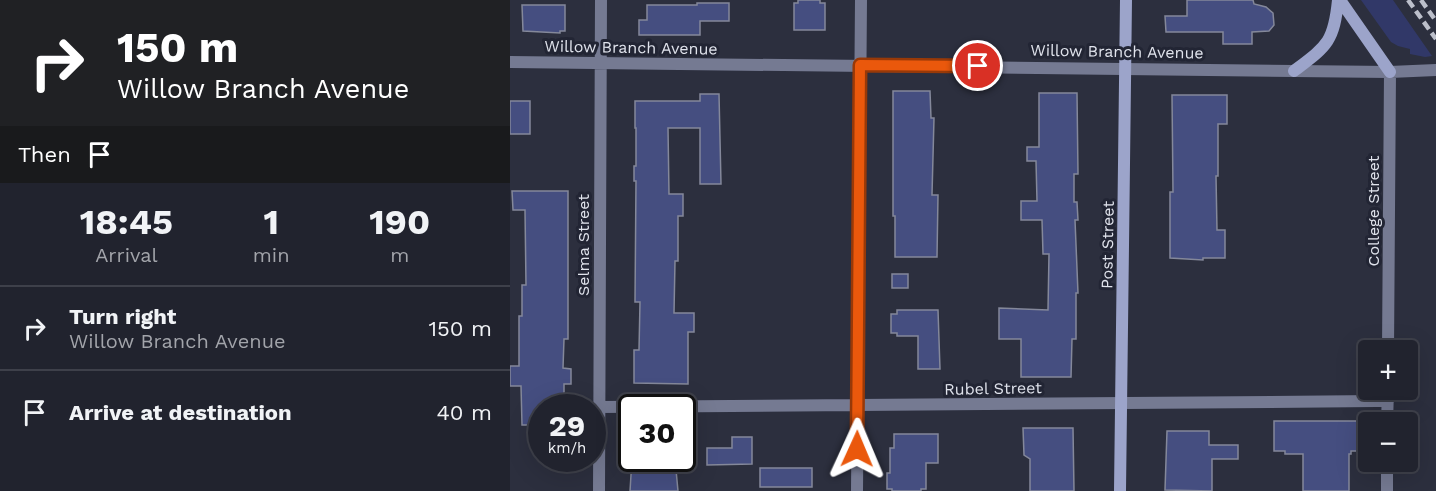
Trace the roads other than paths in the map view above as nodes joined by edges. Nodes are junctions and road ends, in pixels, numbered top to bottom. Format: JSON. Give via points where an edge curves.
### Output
{"nodes":[{"id":1,"x":601,"y":0,"type":"edge"},
{"id":2,"x":861,"y":0,"type":"edge"},
{"id":3,"x":1126,"y":0,"type":"edge"},
{"id":4,"x":1339,"y":0,"type":"edge"},
{"id":5,"x":510,"y":62,"type":"edge"},
{"id":6,"x":600,"y":63,"type":"junction"},
{"id":7,"x":860,"y":65,"type":"junction"},
{"id":8,"x":1125,"y":68,"type":"junction"},
{"id":9,"x":1436,"y":70,"type":"edge"},
{"id":10,"x":1294,"y":71,"type":"junction"},
{"id":11,"x":1390,"y":72,"type":"junction"},
{"id":12,"x":1388,"y":340,"type":"edge"},
{"id":13,"x":600,"y":394,"type":"edge"},
{"id":14,"x":1358,"y":397,"type":"edge"},
{"id":15,"x":1121,"y":403,"type":"junction"},
{"id":16,"x":606,"y":407,"type":"edge"},
{"id":17,"x":858,"y":407,"type":"junction"},
{"id":18,"x":599,"y":472,"type":"edge"},
{"id":19,"x":1387,"y":472,"type":"edge"},
{"id":20,"x":599,"y":491,"type":"edge"},
{"id":21,"x":857,"y":491,"type":"edge"},
{"id":22,"x":1120,"y":491,"type":"edge"},
{"id":23,"x":1387,"y":491,"type":"edge"}],
"edges":[{"from":1,"to":6,"type":"street","name":"Selma Street"},
{"from":2,"to":7,"type":"street"},
{"from":3,"to":8,"type":"street","name":"Post Street"},
{"from":4,"to":10,"type":"street","via":[[1331,39]]},
{"from":4,"to":11,"type":"street"},
{"from":5,"to":6,"type":"street","name":"Willow Branch Avenue"},
{"from":6,"to":7,"type":"street","name":"Willow Branch Avenue"},
{"from":6,"to":13,"type":"street","name":"Selma Street"},
{"from":7,"to":8,"type":"street","name":"Willow Branch Avenue"},
{"from":7,"to":17,"type":"street"},
{"from":8,"to":10,"type":"street","name":"Willow Branch Avenue"},
{"from":8,"to":15,"type":"street","name":"Post Street"},
{"from":9,"to":11,"type":"street","name":"Willow Branch Avenue"},
{"from":10,"to":11,"type":"street","name":"Willow Branch Avenue"},
{"from":11,"to":12,"type":"street","name":"College Street"},
{"from":14,"to":15,"type":"street","name":"Rubel Street"},
{"from":15,"to":17,"type":"street","name":"Rubel Street"},
{"from":15,"to":22,"type":"street","name":"Post Street"},
{"from":16,"to":17,"type":"street","name":"Rubel Street"},
{"from":17,"to":21,"type":"street"},
{"from":18,"to":20,"type":"street","name":"Selma Street"},
{"from":19,"to":23,"type":"street"}]}
